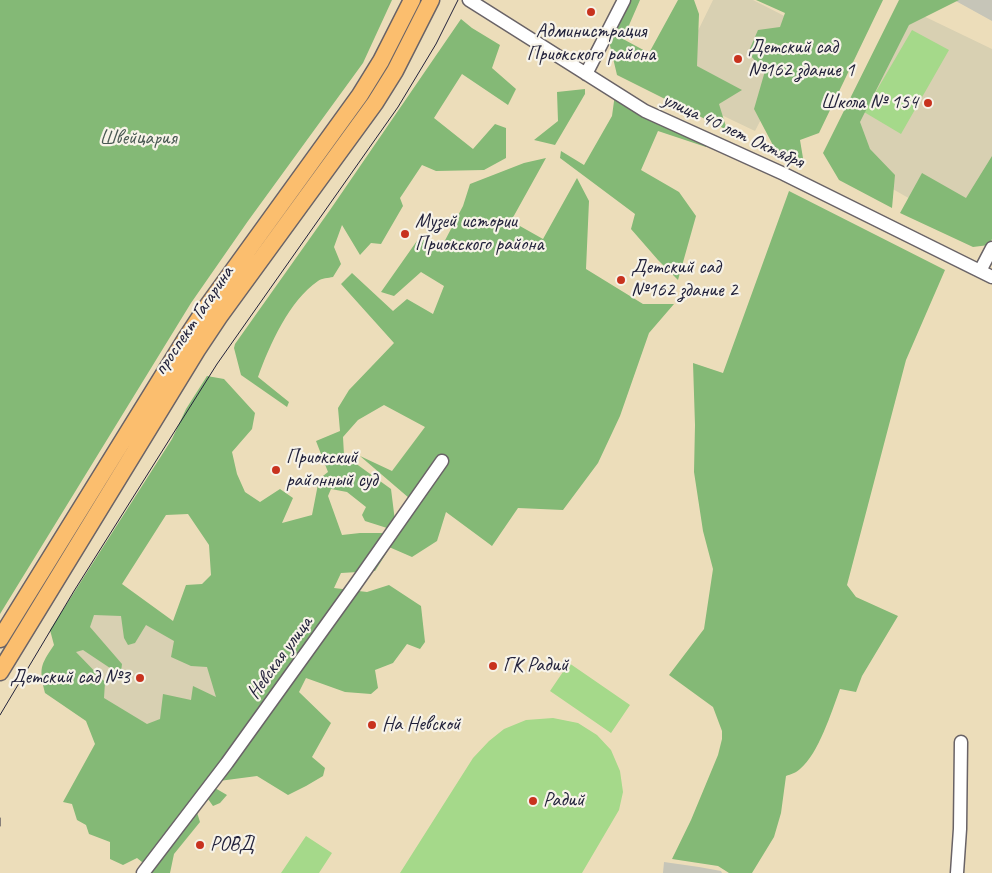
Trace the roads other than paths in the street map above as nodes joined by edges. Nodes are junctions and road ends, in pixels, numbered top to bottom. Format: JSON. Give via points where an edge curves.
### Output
{"nodes":[{"id":1,"x":412,"y":0,"type":"edge"},
{"id":2,"x":431,"y":0,"type":"edge"},
{"id":3,"x":469,"y":0,"type":"edge"},
{"id":4,"x":624,"y":0,"type":"edge"},
{"id":5,"x":586,"y":74,"type":"junction"},
{"id":6,"x":992,"y":248,"type":"edge"},
{"id":7,"x":980,"y":271,"type":"junction"},
{"id":8,"x":992,"y":277,"type":"edge"},
{"id":9,"x":442,"y":461,"type":"dead end"},
{"id":10,"x":0,"y":639,"type":"edge"},
{"id":11,"x":0,"y":672,"type":"edge"},
{"id":12,"x":961,"y":742,"type":"dead end"},
{"id":13,"x":143,"y":873,"type":"edge"},
{"id":14,"x":956,"y":873,"type":"edge"}],
"edges":[{"from":1,"to":10,"type":"main road","name":"проспект Гагарина","via":[[360,94],[196,324]]},
{"from":2,"to":11,"type":"main road","name":"проспект Гагарина","via":[[374,103],[197,350]]},
{"from":3,"to":5,"type":"street","name":"улица 40 лет Октября"},
{"from":4,"to":5,"type":"street"},
{"from":5,"to":7,"type":"street","name":"улица 40 лет Октября","via":[[646,111],[784,174]]},
{"from":6,"to":7,"type":"street"},
{"from":7,"to":8,"type":"street","name":"улица 40 лет Октября"},
{"from":9,"to":13,"type":"street","name":"Невская улица","via":[[227,763]]},
{"from":12,"to":14,"type":"street"}]}
